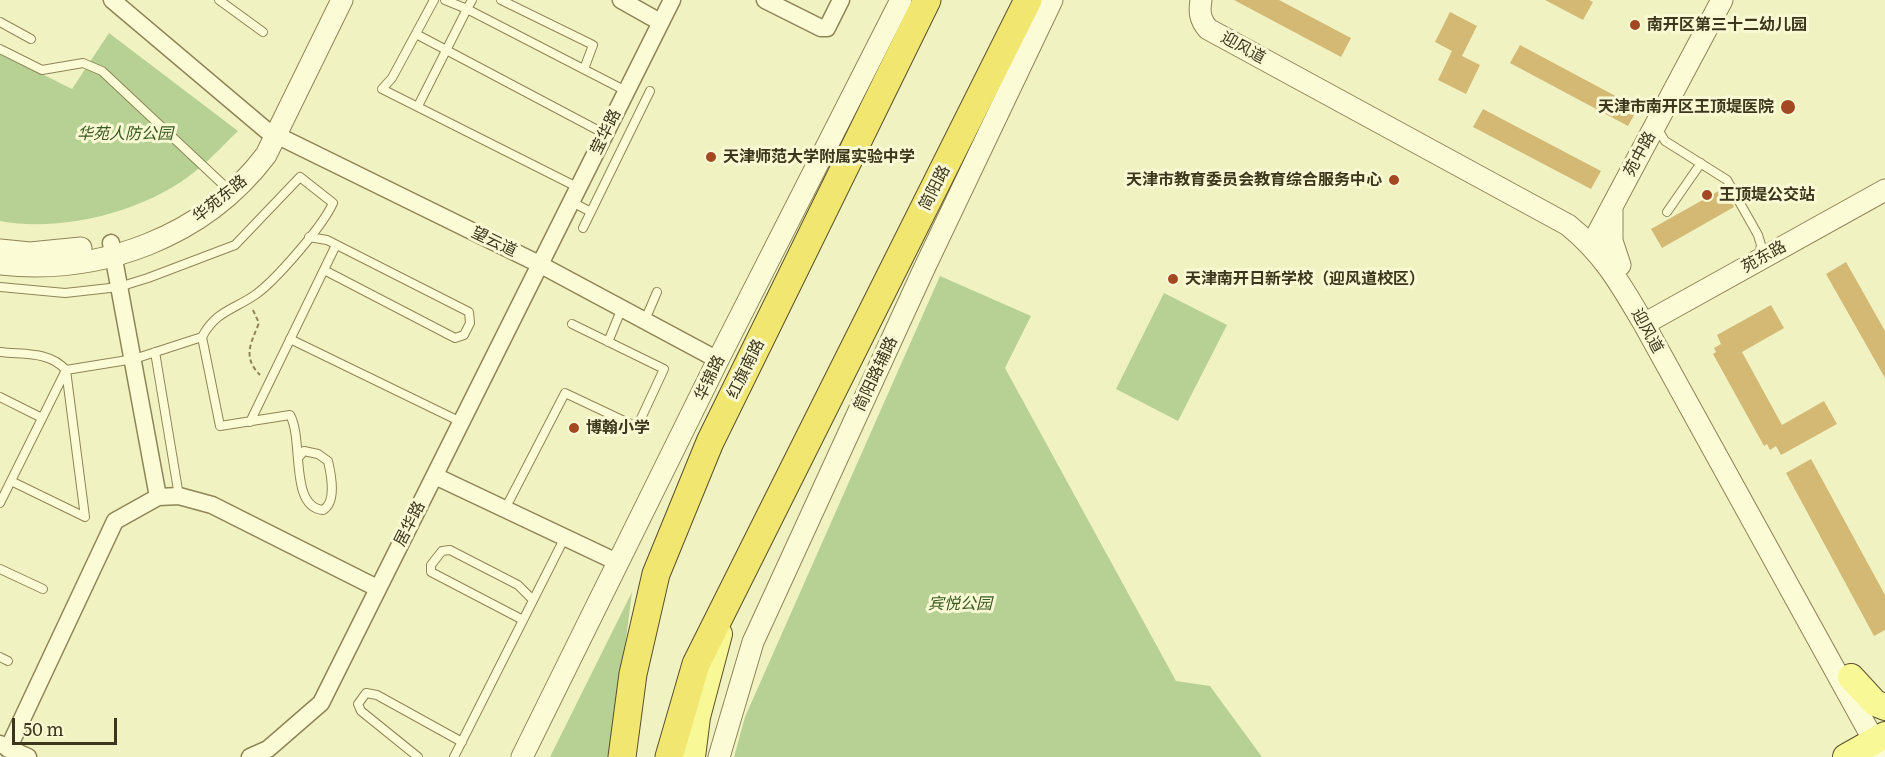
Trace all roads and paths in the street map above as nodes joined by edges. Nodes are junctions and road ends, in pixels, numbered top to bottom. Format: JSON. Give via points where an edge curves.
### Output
{"nodes":[{"id":1,"x":112,"y":0,"type":"edge"},
{"id":2,"x":219,"y":0,"type":"edge"},
{"id":3,"x":331,"y":0,"type":"edge"},
{"id":4,"x":342,"y":0,"type":"edge"},
{"id":5,"x":434,"y":0,"type":"edge"},
{"id":6,"x":445,"y":0,"type":"edge"},
{"id":7,"x":472,"y":0,"type":"edge"},
{"id":8,"x":501,"y":0,"type":"edge"},
{"id":9,"x":621,"y":0,"type":"edge"},
{"id":10,"x":672,"y":0,"type":"edge"},
{"id":11,"x":765,"y":0,"type":"edge"},
{"id":12,"x":841,"y":0,"type":"edge"},
{"id":13,"x":901,"y":0,"type":"edge"},
{"id":14,"x":927,"y":0,"type":"edge"},
{"id":15,"x":1028,"y":0,"type":"edge"},
{"id":16,"x":1052,"y":0,"type":"edge"},
{"id":17,"x":1713,"y":0,"type":"edge"},
{"id":18,"x":1722,"y":0,"type":"edge"},
{"id":19,"x":1200,"y":5,"type":"edge"},
{"id":20,"x":467,"y":9,"type":"junction"},
{"id":21,"x":660,"y":21,"type":"junction"},
{"id":22,"x":0,"y":22,"type":"edge"},
{"id":23,"x":263,"y":32,"type":"dead end"},
{"id":24,"x":416,"y":34,"type":"junction"},
{"id":25,"x":31,"y":39,"type":"dead end"},
{"id":26,"x":0,"y":49,"type":"edge"},
{"id":27,"x":446,"y":50,"type":"junction"},
{"id":28,"x":584,"y":69,"type":"junction"},
{"id":29,"x":650,"y":90,"type":"dead end"},
{"id":30,"x":626,"y":91,"type":"junction"},
{"id":31,"x":418,"y":106,"type":"junction"},
{"id":32,"x":1655,"y":130,"type":"junction"},
{"id":33,"x":271,"y":133,"type":"junction"},
{"id":34,"x":606,"y":134,"type":"junction"},
{"id":35,"x":1701,"y":163,"type":"junction"},
{"id":36,"x":227,"y":188,"type":"junction"},
{"id":37,"x":1885,"y":190,"type":"edge"},
{"id":38,"x":576,"y":195,"type":"junction"},
{"id":39,"x":1885,"y":203,"type":"edge"},
{"id":40,"x":1612,"y":206,"type":"junction"},
{"id":41,"x":591,"y":212,"type":"junction"},
{"id":42,"x":1667,"y":212,"type":"dead end"},
{"id":43,"x":583,"y":228,"type":"dead end"},
{"id":44,"x":309,"y":237,"type":"junction"},
{"id":45,"x":1591,"y":237,"type":"junction"},
{"id":46,"x":336,"y":245,"type":"junction"},
{"id":47,"x":0,"y":250,"type":"edge"},
{"id":48,"x":112,"y":250,"type":"junction"},
{"id":49,"x":1756,"y":262,"type":"junction"},
{"id":50,"x":0,"y":264,"type":"edge"},
{"id":51,"x":539,"y":264,"type":"junction"},
{"id":52,"x":1620,"y":264,"type":"junction"},
{"id":53,"x":324,"y":270,"type":"junction"},
{"id":54,"x":0,"y":287,"type":"edge"},
{"id":55,"x":120,"y":287,"type":"junction"},
{"id":56,"x":657,"y":292,"type":"dead end"},
{"id":57,"x":249,"y":299,"type":"junction"},
{"id":58,"x":622,"y":308,"type":"junction"},
{"id":59,"x":645,"y":320,"type":"junction"},
{"id":60,"x":572,"y":324,"type":"dead end"},
{"id":61,"x":1653,"y":327,"type":"junction"},
{"id":62,"x":202,"y":337,"type":"junction"},
{"id":63,"x":290,"y":339,"type":"junction"},
{"id":64,"x":608,"y":342,"type":"junction"},
{"id":65,"x":0,"y":352,"type":"edge"},
{"id":66,"x":155,"y":352,"type":"junction"},
{"id":67,"x":134,"y":359,"type":"junction"},
{"id":68,"x":718,"y":360,"type":"junction"},
{"id":69,"x":66,"y":369,"type":"junction"},
{"id":70,"x":269,"y":383,"type":"junction"},
{"id":71,"x":0,"y":397,"type":"edge"},
{"id":72,"x":42,"y":418,"type":"junction"},
{"id":73,"x":250,"y":422,"type":"junction"},
{"id":74,"x":461,"y":422,"type":"junction"},
{"id":75,"x":299,"y":457,"type":"junction"},
{"id":76,"x":435,"y":476,"type":"junction"},
{"id":77,"x":6,"y":484,"type":"edge"},
{"id":78,"x":179,"y":496,"type":"junction"},
{"id":79,"x":158,"y":497,"type":"junction"},
{"id":80,"x":0,"y":503,"type":"edge"},
{"id":81,"x":505,"y":509,"type":"junction"},
{"id":82,"x":565,"y":537,"type":"junction"},
{"id":83,"x":619,"y":563,"type":"junction"},
{"id":84,"x":0,"y":569,"type":"edge"},
{"id":85,"x":377,"y":588,"type":"junction"},
{"id":86,"x":43,"y":589,"type":"dead end"},
{"id":87,"x":533,"y":600,"type":"junction"},
{"id":88,"x":728,"y":605,"type":"junction"},
{"id":89,"x":523,"y":620,"type":"junction"},
{"id":90,"x":1846,"y":680,"type":"junction"},
{"id":91,"x":1882,"y":734,"type":"edge"},
{"id":92,"x":462,"y":742,"type":"junction"},
{"id":93,"x":4,"y":747,"type":"edge"},
{"id":94,"x":28,"y":757,"type":"edge"},
{"id":95,"x":250,"y":757,"type":"edge"},
{"id":96,"x":417,"y":757,"type":"edge"},
{"id":97,"x":454,"y":757,"type":"edge"},
{"id":98,"x":522,"y":757,"type":"edge"},
{"id":99,"x":622,"y":757,"type":"edge"},
{"id":100,"x":669,"y":757,"type":"edge"},
{"id":101,"x":692,"y":757,"type":"edge"},
{"id":102,"x":719,"y":757,"type":"edge"},
{"id":103,"x":1846,"y":757,"type":"edge"}],
"edges":[{"from":1,"to":33,"type":"street","name":"望云道"},
{"from":2,"to":23,"type":"lane"},
{"from":3,"to":33,"type":"street","name":"华苑东路"},
{"from":4,"to":33,"type":"street","name":"华苑东路"},
{"from":5,"to":24,"type":"lane"},
{"from":6,"to":20,"type":"lane"},
{"from":7,"to":20,"type":"lane"},
{"from":8,"to":28,"type":"lane","via":[[593,45]]},
{"from":9,"to":21,"type":"street"},
{"from":10,"to":21,"type":"street","name":"莹华路"},
{"from":11,"to":12,"type":"street","via":[[828,28]]},
{"from":13,"to":68,"type":"street","name":"华锦路"},
{"from":14,"to":99,"type":"highway","name":"红旗南路","via":[[710,442],[656,574],[633,674]]},
{"from":15,"to":88,"type":"highway","name":"简阳路"},
{"from":16,"to":102,"type":"street","name":"简阳路辅路","via":[[753,642]]},
{"from":17,"to":32,"type":"street","name":"苑中路"},
{"from":18,"to":32,"type":"street","name":"苑中路"},
{"from":19,"to":45,"type":"street","name":"迎风道","via":[[1210,21]]},
{"from":20,"to":27,"type":"lane"},
{"from":20,"to":28,"type":"lane"},
{"from":21,"to":30,"type":"street","name":"莹华路"},
{"from":22,"to":25,"type":"lane"},
{"from":24,"to":27,"type":"lane"},
{"from":24,"to":31,"type":"lane","via":[[382,89]]},
{"from":26,"to":36,"type":"lane","via":[[42,70],[83,63],[102,71]]},
{"from":27,"to":31,"type":"lane"},
{"from":27,"to":34,"type":"lane"},
{"from":28,"to":30,"type":"lane"},
{"from":29,"to":41,"type":"lane"},
{"from":30,"to":34,"type":"street","name":"莹华路"},
{"from":31,"to":38,"type":"lane"},
{"from":32,"to":35,"type":"lane"},
{"from":32,"to":40,"type":"street","name":"苑中路"},
{"from":32,"to":45,"type":"street","name":"苑中路"},
{"from":33,"to":36,"type":"street","name":"华苑东路"},
{"from":33,"to":51,"type":"street","name":"望云道"},
{"from":34,"to":38,"type":"street","name":"莹华路"},
{"from":35,"to":42,"type":"lane"},
{"from":35,"to":49,"type":"lane","via":[[1723,176],[1734,192],[1761,242]]},
{"from":36,"to":48,"type":"street","name":"华苑东路"},
{"from":37,"to":49,"type":"street","name":"苑东路"},
{"from":38,"to":41,"type":"lane"},
{"from":38,"to":51,"type":"street","name":"莹华路"},
{"from":39,"to":61,"type":"street","name":"苑东路"},
{"from":40,"to":45,"type":"street","name":"苑中路"},
{"from":40,"to":52,"type":"street","via":[[1612,241]]},
{"from":41,"to":43,"type":"lane"},
{"from":44,"to":46,"type":"lane"},
{"from":44,"to":55,"type":"lane","via":[[333,203],[300,177],[235,244]]},
{"from":44,"to":57,"type":"lane"},
{"from":45,"to":52,"type":"street","name":"迎风道"},
{"from":45,"to":61,"type":"street","name":"迎风道"},
{"from":46,"to":53,"type":"lane"},
{"from":46,"to":53,"type":"lane","via":[[469,312],[465,335],[455,338]]},
{"from":47,"to":48,"type":"street","name":"华苑东路"},
{"from":48,"to":50,"type":"street","name":"华苑东路","via":[[64,265]]},
{"from":48,"to":55,"type":"street"},
{"from":49,"to":61,"type":"street","name":"苑东路","via":[[1676,306]]},
{"from":51,"to":58,"type":"street","name":"望云道"},
{"from":51,"to":74,"type":"street","name":"居华路"},
{"from":52,"to":61,"type":"street","name":"迎风道"},
{"from":53,"to":63,"type":"lane"},
{"from":54,"to":55,"type":"lane","via":[[64,293]]},
{"from":55,"to":67,"type":"street"},
{"from":56,"to":59,"type":"lane"},
{"from":57,"to":62,"type":"lane","via":[[210,322]]},
{"from":57,"to":70,"type":"path","via":[[259,323],[250,340],[249,359]]},
{"from":58,"to":59,"type":"street","name":"望云道"},
{"from":58,"to":64,"type":"lane"},
{"from":59,"to":68,"type":"street","name":"望云道"},
{"from":60,"to":64,"type":"lane"},
{"from":61,"to":90,"type":"street","name":"迎风道"},
{"from":61,"to":90,"type":"street","name":"迎风道","via":[[1666,364]]},
{"from":62,"to":66,"type":"lane"},
{"from":62,"to":73,"type":"lane","via":[[220,426]]},
{"from":63,"to":70,"type":"lane"},
{"from":63,"to":74,"type":"lane"},
{"from":64,"to":81,"type":"lane","via":[[664,369],[637,427],[565,393]]},
{"from":65,"to":69,"type":"lane","via":[[48,356]]},
{"from":66,"to":67,"type":"lane"},
{"from":66,"to":78,"type":"lane"},
{"from":67,"to":69,"type":"lane"},
{"from":67,"to":79,"type":"street"},
{"from":68,"to":83,"type":"street","name":"华锦路"},
{"from":69,"to":72,"type":"lane"},
{"from":69,"to":77,"type":"lane","via":[[85,518]]},
{"from":70,"to":73,"type":"lane"},
{"from":71,"to":72,"type":"lane"},
{"from":72,"to":77,"type":"lane"},
{"from":73,"to":75,"type":"lane","via":[[290,415]]},
{"from":74,"to":76,"type":"street","name":"居华路"},
{"from":75,"to":75,"type":"lane","via":[[301,491],[307,504],[322,510],[330,502],[328,461],[309,450]]},
{"from":76,"to":81,"type":"street"},
{"from":76,"to":85,"type":"street","name":"居华路"},
{"from":77,"to":80,"type":"lane"},
{"from":78,"to":79,"type":"street"},
{"from":78,"to":85,"type":"street","via":[[212,505]]},
{"from":79,"to":93,"type":"street","via":[[116,521]]},
{"from":81,"to":82,"type":"street"},
{"from":82,"to":83,"type":"street"},
{"from":82,"to":87,"type":"lane"},
{"from":83,"to":98,"type":"street","name":"华锦路"},
{"from":84,"to":86,"type":"lane"},
{"from":85,"to":95,"type":"street","name":"居华路","via":[[321,703],[268,749]]},
{"from":87,"to":89,"type":"lane"},
{"from":87,"to":89,"type":"lane","via":[[518,585],[450,550],[442,551],[431,565],[431,572]]},
{"from":88,"to":100,"type":"highway","via":[[696,664]]},
{"from":88,"to":101,"type":"main road","via":[[697,717]]},
{"from":89,"to":92,"type":"lane"},
{"from":90,"to":91,"type":"street","name":"迎风道"},
{"from":90,"to":91,"type":"main road","via":[[1875,703]]},
{"from":91,"to":103,"type":"main road"},
{"from":92,"to":96,"type":"lane","via":[[377,695],[366,693],[358,704],[361,711]]},
{"from":92,"to":97,"type":"lane"},
{"from":93,"to":94,"type":"street"}]}
